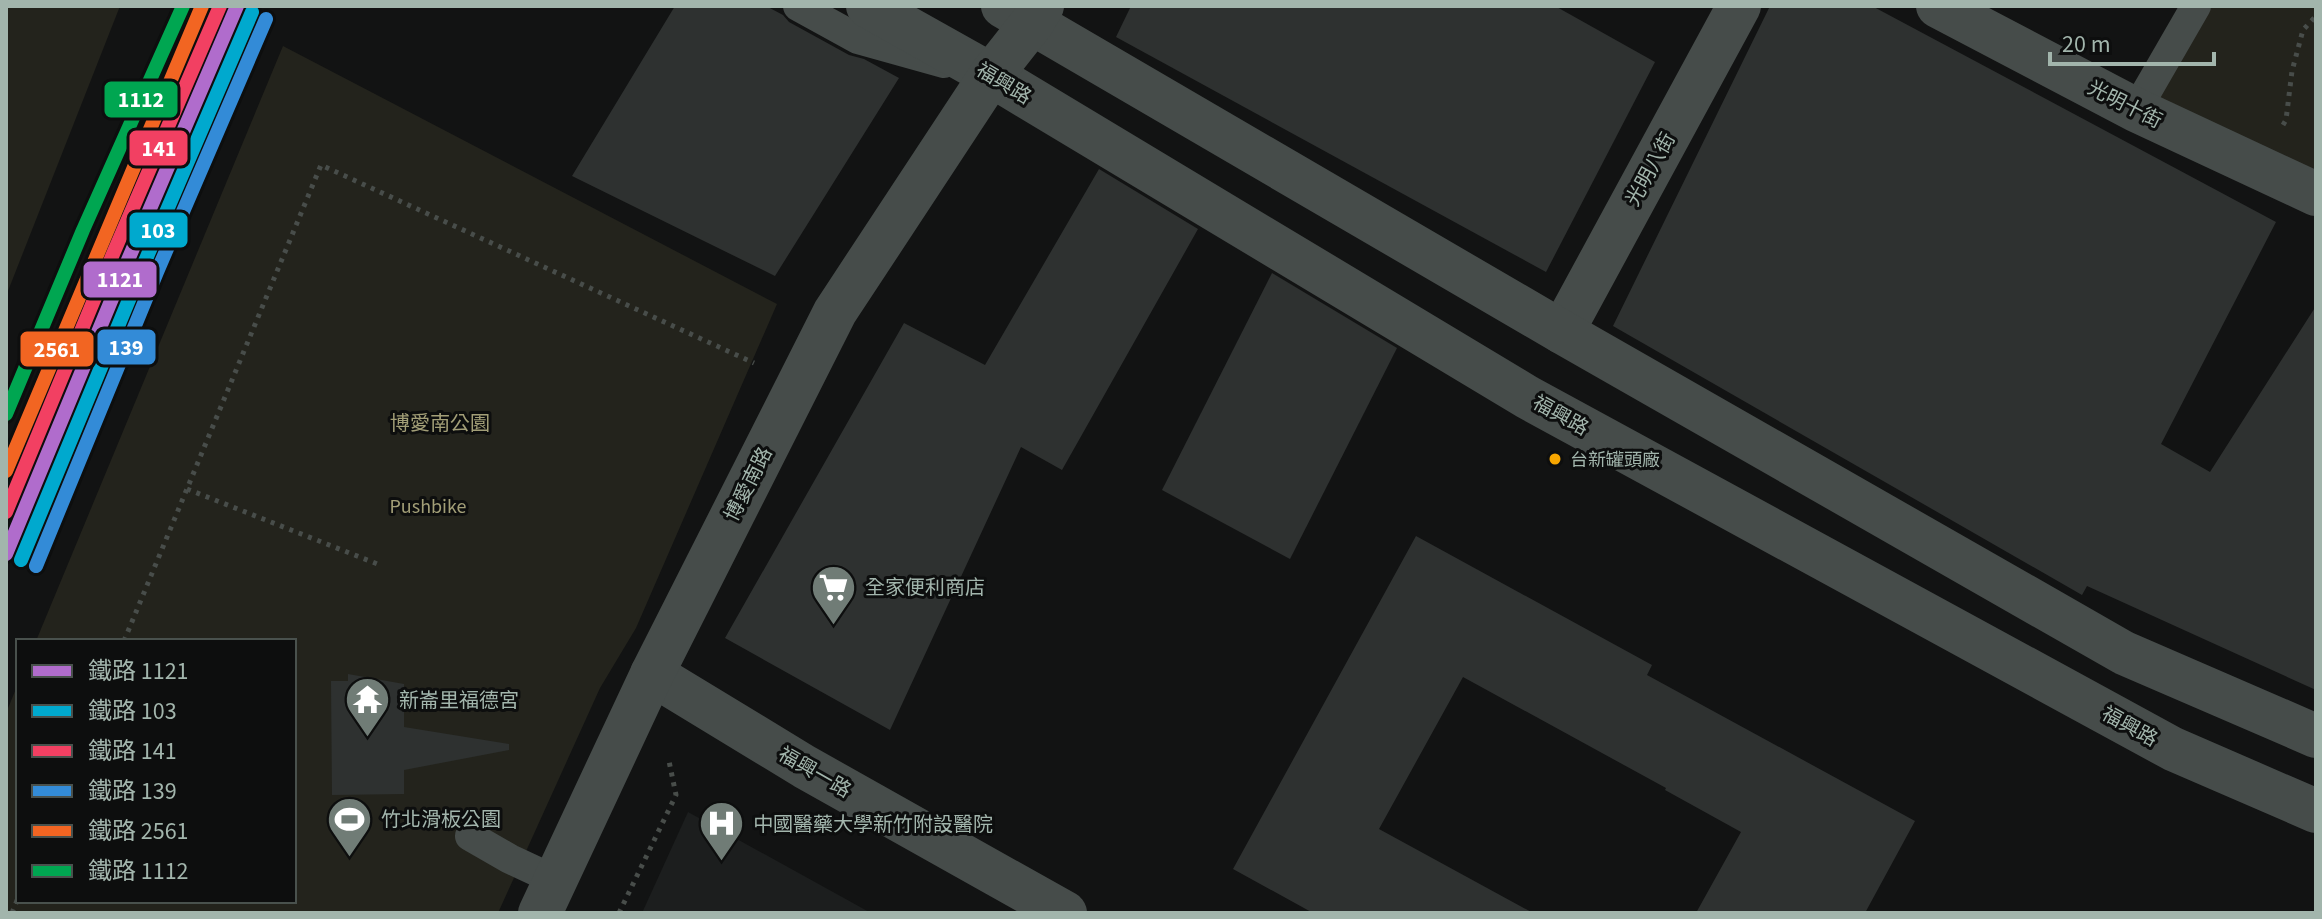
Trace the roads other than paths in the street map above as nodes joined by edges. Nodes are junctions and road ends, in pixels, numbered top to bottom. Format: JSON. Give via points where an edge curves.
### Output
{"nodes":[{"id":1,"x":798,"y":6,"type":"edge"},
{"id":2,"x":868,"y":6,"type":"edge"},
{"id":3,"x":1739,"y":6,"type":"edge"},
{"id":4,"x":1938,"y":6,"type":"edge"},
{"id":5,"x":2196,"y":6,"type":"edge"},
{"id":6,"x":1024,"y":10,"type":"edge"},
{"id":7,"x":991,"y":75,"type":"junction"},
{"id":8,"x":2136,"y":110,"type":"junction"},
{"id":9,"x":2316,"y":194,"type":"edge"},
{"id":10,"x":1562,"y":332,"type":"junction"},
{"id":11,"x":652,"y":674,"type":"junction"},
{"id":12,"x":2316,"y":736,"type":"edge"},
{"id":13,"x":2316,"y":811,"type":"edge"},
{"id":14,"x":470,"y":836,"type":"dead end"},
{"id":15,"x":547,"y":896,"type":"edge"},
{"id":16,"x":1065,"y":913,"type":"edge"}],
"edges":[{"from":1,"to":7,"type":"lane","via":[[858,39]]},
{"from":2,"to":7,"type":"street","name":"福興路"},
{"from":3,"to":10,"type":"street","name":"光明八街"},
{"from":4,"to":8,"type":"street","name":"光明十街"},
{"from":5,"to":8,"type":"lane"},
{"from":6,"to":7,"type":"street","name":"博愛南路"},
{"from":6,"to":10,"type":"street"},
{"from":7,"to":11,"type":"street","name":"博愛南路","via":[[835,312]]},
{"from":7,"to":13,"type":"street","name":"福興路","via":[[1527,397],[2173,749]]},
{"from":8,"to":9,"type":"street","name":"光明十街"},
{"from":10,"to":12,"type":"street","via":[[2124,653]]},
{"from":11,"to":15,"type":"street","name":"博愛南路"},
{"from":11,"to":16,"type":"street","name":"福興一路"},
{"from":14,"to":15,"type":"lane","via":[[510,859]]}]}
